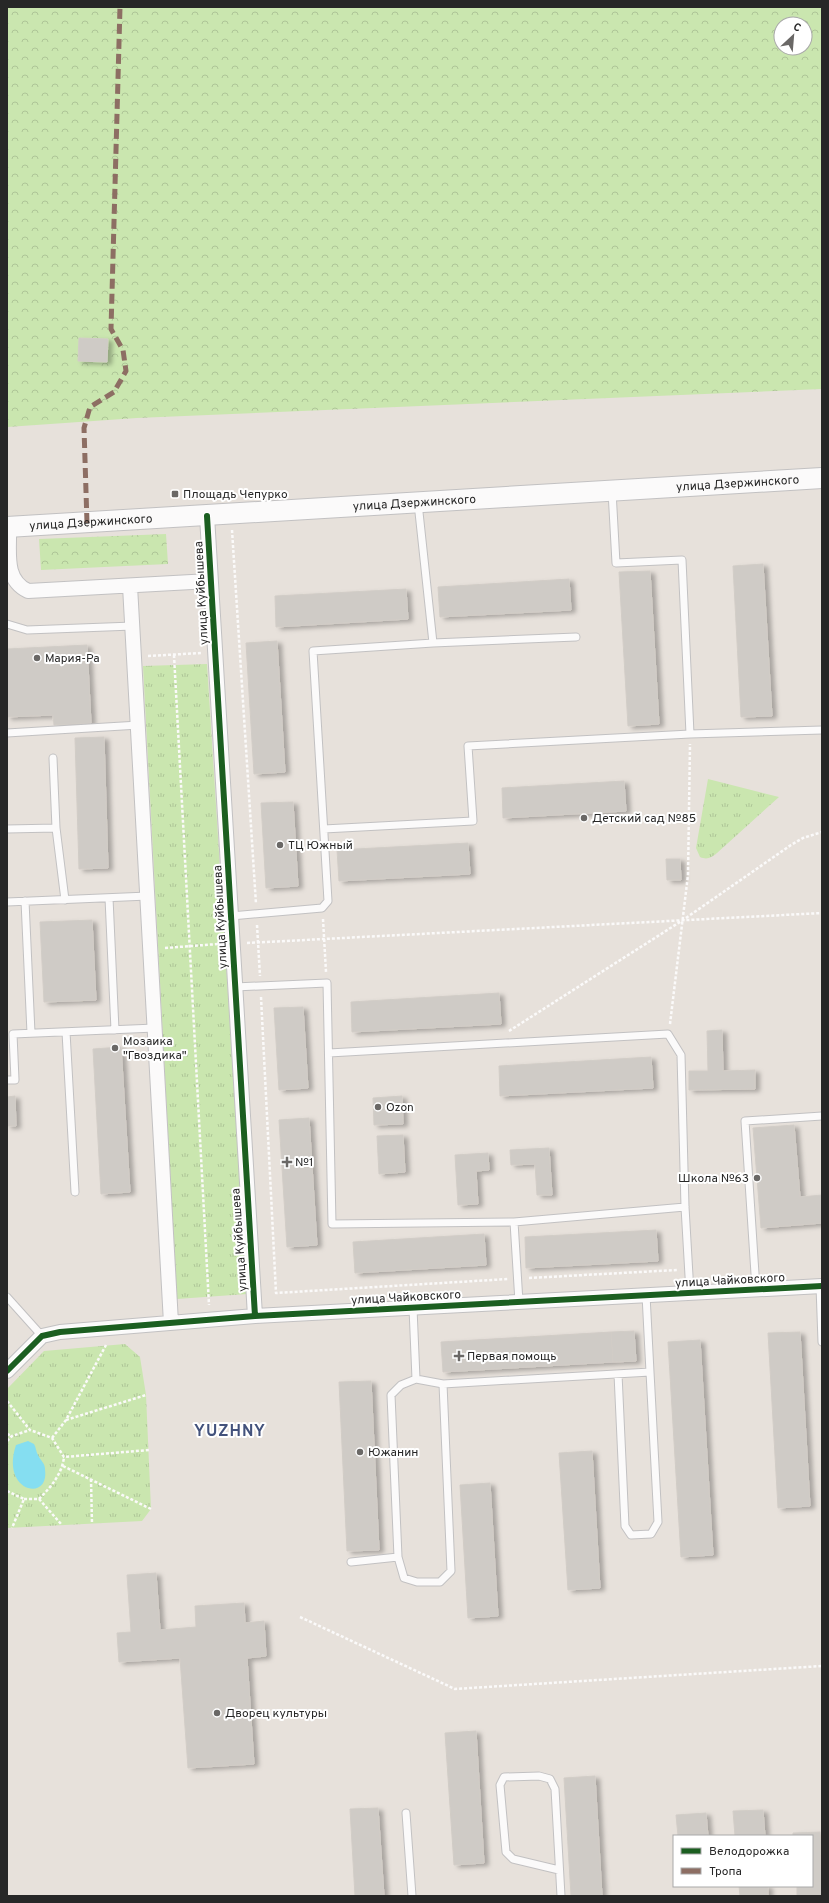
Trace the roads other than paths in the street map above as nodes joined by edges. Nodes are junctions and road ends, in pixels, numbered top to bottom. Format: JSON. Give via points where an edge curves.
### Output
{"nodes":[{"id":1,"x":822,"y":478,"type":"edge"},
{"id":2,"x":612,"y":491,"type":"junction"},
{"id":3,"x":418,"y":503,"type":"junction"},
{"id":4,"x":208,"y":516,"type":"junction"},
{"id":5,"x":8,"y":527,"type":"edge"},
{"id":6,"x":9,"y":575,"type":"edge"},
{"id":7,"x":210,"y":581,"type":"junction"},
{"id":8,"x":130,"y":586,"type":"junction"},
{"id":9,"x":7,"y":624,"type":"edge"},
{"id":10,"x":133,"y":626,"type":"junction"},
{"id":11,"x":576,"y":637,"type":"dead end"},
{"id":12,"x":433,"y":643,"type":"junction"},
{"id":13,"x":139,"y":725,"type":"junction"},
{"id":14,"x":822,"y":730,"type":"edge"},
{"id":15,"x":7,"y":733,"type":"edge"},
{"id":16,"x":690,"y":734,"type":"junction"},
{"id":17,"x":53,"y":758,"type":"dead end"},
{"id":18,"x":56,"y":828,"type":"junction"},
{"id":19,"x":7,"y":829,"type":"edge"},
{"id":20,"x":324,"y":829,"type":"junction"},
{"id":21,"x":148,"y":896,"type":"junction"},
{"id":22,"x":109,"y":898,"type":"junction"},
{"id":23,"x":65,"y":900,"type":"junction"},
{"id":24,"x":25,"y":901,"type":"junction"},
{"id":25,"x":7,"y":902,"type":"edge"},
{"id":26,"x":231,"y":916,"type":"junction"},
{"id":27,"x":235,"y":987,"type":"junction"},
{"id":28,"x":155,"y":1028,"type":"junction"},
{"id":29,"x":115,"y":1030,"type":"junction"},
{"id":30,"x":66,"y":1032,"type":"junction"},
{"id":31,"x":31,"y":1033,"type":"junction"},
{"id":32,"x":10,"y":1034,"type":"edge"},
{"id":33,"x":328,"y":1053,"type":"junction"},
{"id":34,"x":7,"y":1080,"type":"edge"},
{"id":35,"x":822,"y":1116,"type":"edge"},
{"id":36,"x":75,"y":1192,"type":"dead end"},
{"id":37,"x":685,"y":1207,"type":"junction"},
{"id":38,"x":514,"y":1222,"type":"junction"},
{"id":39,"x":821,"y":1286,"type":"edge"},
{"id":40,"x":756,"y":1289,"type":"junction"},
{"id":41,"x":690,"y":1293,"type":"junction"},
{"id":42,"x":646,"y":1295,"type":"junction"},
{"id":43,"x":7,"y":1297,"type":"edge"},
{"id":44,"x":519,"y":1302,"type":"junction"},
{"id":45,"x":413,"y":1308,"type":"junction"},
{"id":46,"x":255,"y":1316,"type":"junction"},
{"id":47,"x":171,"y":1322,"type":"junction"},
{"id":48,"x":42,"y":1336,"type":"junction"},
{"id":49,"x":822,"y":1342,"type":"edge"},
{"id":50,"x":7,"y":1371,"type":"edge"},
{"id":51,"x":650,"y":1372,"type":"junction"},
{"id":52,"x":618,"y":1374,"type":"junction"},
{"id":53,"x":416,"y":1379,"type":"junction"},
{"id":54,"x":443,"y":1384,"type":"junction"},
{"id":55,"x":398,"y":1557,"type":"junction"},
{"id":56,"x":351,"y":1562,"type":"dead end"},
{"id":57,"x":406,"y":1813,"type":"dead end"},
{"id":58,"x":559,"y":1870,"type":"junction"},
{"id":59,"x":412,"y":1896,"type":"edge"},
{"id":60,"x":561,"y":1896,"type":"edge"}],
"edges":[{"from":1,"to":2,"type":"main road","name":"улица Дзержинского"},
{"from":2,"to":3,"type":"main road","name":"улица Дзержинского"},
{"from":2,"to":16,"type":"lane","via":[[616,563],[682,560]]},
{"from":3,"to":4,"type":"main road","name":"улица Дзержинского"},
{"from":3,"to":12,"type":"lane"},
{"from":4,"to":5,"type":"main road","name":"улица Дзержинского"},
{"from":4,"to":7,"type":"street","name":"улица Куйбышева"},
{"from":5,"to":6,"type":"street"},
{"from":6,"to":8,"type":"street","via":[[18,586],[28,591]]},
{"from":7,"to":8,"type":"street"},
{"from":7,"to":26,"type":"street","name":"улица Куйбышева"},
{"from":8,"to":10,"type":"street"},
{"from":9,"to":10,"type":"lane","via":[[27,630]]},
{"from":10,"to":13,"type":"street"},
{"from":11,"to":12,"type":"lane"},
{"from":12,"to":20,"type":"lane","via":[[313,651]]},
{"from":13,"to":15,"type":"lane"},
{"from":13,"to":21,"type":"street"},
{"from":14,"to":16,"type":"lane"},
{"from":16,"to":20,"type":"lane","via":[[468,746],[473,821]]},
{"from":17,"to":18,"type":"lane"},
{"from":18,"to":19,"type":"lane"},
{"from":18,"to":23,"type":"lane"},
{"from":20,"to":26,"type":"lane","via":[[328,901],[322,908]]},
{"from":21,"to":22,"type":"lane"},
{"from":21,"to":28,"type":"street"},
{"from":22,"to":23,"type":"lane"},
{"from":22,"to":29,"type":"lane"},
{"from":23,"to":24,"type":"lane"},
{"from":24,"to":25,"type":"lane"},
{"from":24,"to":31,"type":"lane"},
{"from":26,"to":27,"type":"street","name":"улица Куйбышева"},
{"from":27,"to":33,"type":"lane","via":[[327,983]]},
{"from":27,"to":46,"type":"street","name":"улица Куйбышева"},
{"from":28,"to":29,"type":"lane"},
{"from":28,"to":47,"type":"street"},
{"from":29,"to":30,"type":"lane"},
{"from":30,"to":31,"type":"lane"},
{"from":30,"to":36,"type":"lane"},
{"from":31,"to":32,"type":"lane"},
{"from":32,"to":34,"type":"lane","via":[[15,1080]]},
{"from":33,"to":37,"type":"lane","via":[[668,1034],[681,1055]]},
{"from":33,"to":38,"type":"lane","via":[[332,1224]]},
{"from":35,"to":40,"type":"lane","via":[[745,1121]]},
{"from":37,"to":38,"type":"lane"},
{"from":37,"to":41,"type":"lane"},
{"from":38,"to":44,"type":"lane"},
{"from":39,"to":40,"type":"street","name":"улица Чайковского"},
{"from":39,"to":49,"type":"lane"},
{"from":40,"to":41,"type":"street","name":"улица Чайковского"},
{"from":41,"to":42,"type":"street","name":"улица Чайковского"},
{"from":42,"to":44,"type":"street","name":"улица Чайковского"},
{"from":42,"to":51,"type":"lane"},
{"from":43,"to":48,"type":"lane"},
{"from":44,"to":45,"type":"street","name":"улица Чайковского"},
{"from":45,"to":46,"type":"street","name":"улица Чайковского"},
{"from":45,"to":53,"type":"lane"},
{"from":46,"to":47,"type":"street","name":"улица Чайковского"},
{"from":47,"to":48,"type":"street","name":"улица Чайковского","via":[[60,1332]]},
{"from":48,"to":50,"type":"street"},
{"from":51,"to":52,"type":"lane"},
{"from":51,"to":52,"type":"lane","via":[[658,1522],[651,1534],[631,1535],[625,1526]]},
{"from":52,"to":54,"type":"lane"},
{"from":53,"to":54,"type":"lane"},
{"from":53,"to":55,"type":"lane","via":[[401,1385],[391,1395]]},
{"from":54,"to":55,"type":"lane","via":[[451,1571],[440,1582],[417,1582],[404,1578]]},
{"from":55,"to":56,"type":"lane"},
{"from":57,"to":59,"type":"lane"},
{"from":58,"to":58,"type":"lane","via":[[555,1789],[550,1779],[538,1776],[504,1777],[500,1785],[506,1852],[513,1859]]},
{"from":58,"to":60,"type":"lane"}]}
